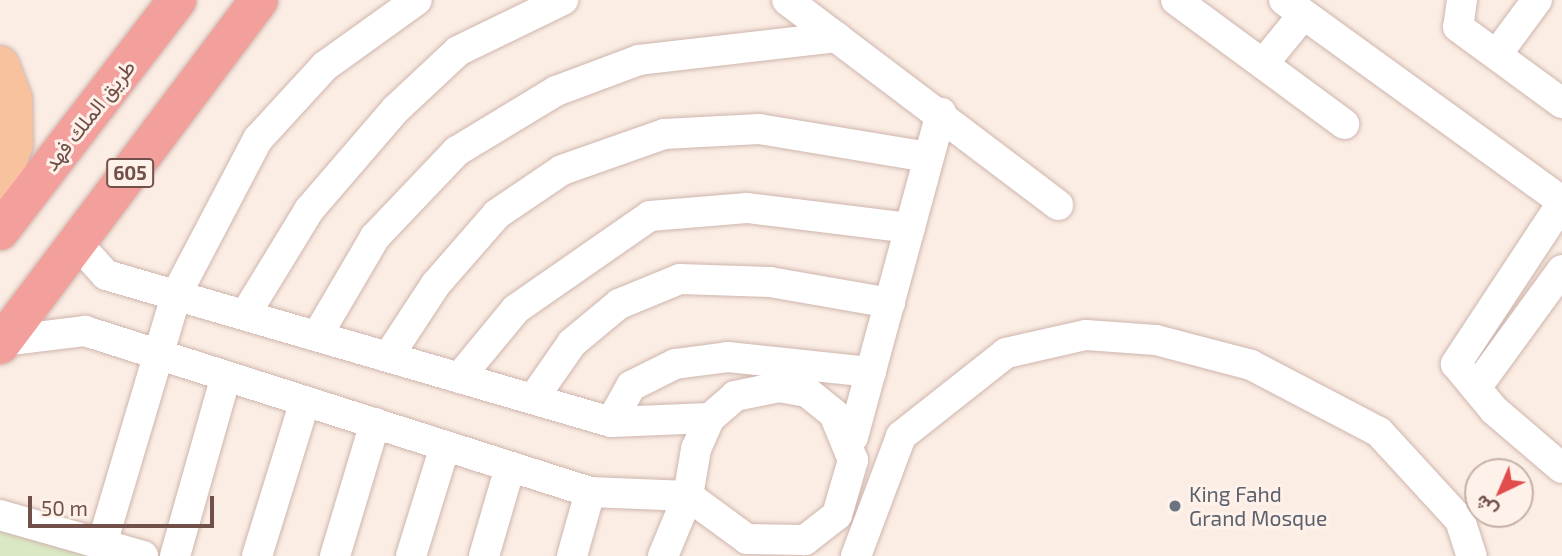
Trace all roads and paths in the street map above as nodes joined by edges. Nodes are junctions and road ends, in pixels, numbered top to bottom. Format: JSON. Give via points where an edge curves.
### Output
{"nodes":[{"id":1,"x":177,"y":0,"type":"edge"},
{"id":2,"x":259,"y":0,"type":"edge"},
{"id":3,"x":417,"y":0,"type":"edge"},
{"id":4,"x":563,"y":0,"type":"edge"},
{"id":5,"x":787,"y":0,"type":"edge"},
{"id":6,"x":1176,"y":0,"type":"edge"},
{"id":7,"x":1462,"y":0,"type":"edge"},
{"id":8,"x":1537,"y":0,"type":"edge"},
{"id":9,"x":1294,"y":8,"type":"edge"},
{"id":10,"x":837,"y":37,"type":"junction"},
{"id":11,"x":1497,"y":54,"type":"junction"},
{"id":12,"x":1263,"y":64,"type":"junction"},
{"id":13,"x":0,"y":65,"type":"edge"},
{"id":14,"x":1560,"y":96,"type":"edge"},
{"id":15,"x":941,"y":113,"type":"junction"},
{"id":16,"x":1344,"y":124,"type":"dead end"},
{"id":17,"x":929,"y":157,"type":"junction"},
{"id":18,"x":0,"y":181,"type":"edge"},
{"id":19,"x":1562,"y":202,"type":"edge"},
{"id":20,"x":1058,"y":205,"type":"dead end"},
{"id":21,"x":910,"y":228,"type":"junction"},
{"id":22,"x":0,"y":230,"type":"edge"},
{"id":23,"x":77,"y":243,"type":"junction"},
{"id":24,"x":1562,"y":270,"type":"edge"},
{"id":25,"x":176,"y":295,"type":"junction"},
{"id":26,"x":890,"y":303,"type":"junction"},
{"id":27,"x":245,"y":315,"type":"junction"},
{"id":28,"x":317,"y":336,"type":"junction"},
{"id":29,"x":1,"y":343,"type":"edge"},
{"id":30,"x":158,"y":354,"type":"junction"},
{"id":31,"x":388,"y":357,"type":"junction"},
{"id":32,"x":871,"y":372,"type":"junction"},
{"id":33,"x":226,"y":376,"type":"junction"},
{"id":34,"x":459,"y":378,"type":"junction"},
{"id":35,"x":1476,"y":388,"type":"junction"},
{"id":36,"x":533,"y":399,"type":"junction"},
{"id":37,"x":305,"y":401,"type":"junction"},
{"id":38,"x":834,"y":414,"type":"junction"},
{"id":39,"x":710,"y":418,"type":"junction"},
{"id":40,"x":611,"y":422,"type":"junction"},
{"id":41,"x":375,"y":424,"type":"junction"},
{"id":42,"x":901,"y":436,"type":"junction"},
{"id":43,"x":853,"y":437,"type":"junction"},
{"id":44,"x":446,"y":446,"type":"junction"},
{"id":45,"x":510,"y":467,"type":"junction"},
{"id":46,"x":1562,"y":468,"type":"edge"},
{"id":47,"x":590,"y":492,"type":"junction"},
{"id":48,"x":688,"y":496,"type":"junction"},
{"id":49,"x":0,"y":515,"type":"edge"},
{"id":50,"x":102,"y":544,"type":"junction"},
{"id":51,"x":744,"y":548,"type":"edge"},
{"id":52,"x":143,"y":556,"type":"edge"},
{"id":53,"x":175,"y":556,"type":"edge"},
{"id":54,"x":257,"y":556,"type":"edge"},
{"id":55,"x":335,"y":556,"type":"edge"},
{"id":56,"x":411,"y":556,"type":"edge"},
{"id":57,"x":484,"y":556,"type":"edge"},
{"id":58,"x":572,"y":556,"type":"edge"},
{"id":59,"x":663,"y":556,"type":"edge"},
{"id":60,"x":813,"y":556,"type":"edge"},
{"id":61,"x":856,"y":556,"type":"edge"},
{"id":62,"x":1472,"y":556,"type":"edge"}],
"edges":[{"from":1,"to":22,"type":"highway","name":"طريق الملك فهد"},
{"from":2,"to":23,"type":"highway","number":"605"},
{"from":3,"to":25,"type":"street","via":[[325,66],[258,139]]},
{"from":4,"to":27,"type":"street","via":[[458,51],[395,110],[309,211]]},
{"from":5,"to":10,"type":"street"},
{"from":6,"to":12,"type":"street"},
{"from":7,"to":11,"type":"street","via":[[1458,27]]},
{"from":8,"to":11,"type":"street"},
{"from":9,"to":12,"type":"street"},
{"from":9,"to":19,"type":"street"},
{"from":10,"to":15,"type":"street"},
{"from":10,"to":28,"type":"street","via":[[639,60],[556,91],[448,161],[374,237]]},
{"from":11,"to":14,"type":"street"},
{"from":12,"to":16,"type":"street"},
{"from":13,"to":18,"type":"main road","via":[[13,99],[14,144]]},
{"from":15,"to":17,"type":"street"},
{"from":15,"to":20,"type":"street"},
{"from":17,"to":21,"type":"street"},
{"from":17,"to":31,"type":"street","via":[[759,129],[664,134],[562,170],[497,214],[436,284]]},
{"from":19,"to":35,"type":"street","via":[[1457,364]]},
{"from":21,"to":26,"type":"street"},
{"from":21,"to":34,"type":"street","via":[[747,208],[650,216],[516,309]]},
{"from":23,"to":25,"type":"street","via":[[106,275]]},
{"from":23,"to":29,"type":"highway","number":"605"},
{"from":24,"to":35,"type":"street"},
{"from":25,"to":27,"type":"street"},
{"from":25,"to":30,"type":"street"},
{"from":26,"to":32,"type":"street"},
{"from":26,"to":36,"type":"street","via":[[771,282],[680,279],[619,304],[572,343]]},
{"from":27,"to":28,"type":"street"},
{"from":28,"to":31,"type":"street"},
{"from":29,"to":30,"type":"street","via":[[85,331]]},
{"from":30,"to":33,"type":"street"},
{"from":30,"to":50,"type":"street"},
{"from":31,"to":34,"type":"street"},
{"from":32,"to":40,"type":"street","via":[[727,357],[675,364],[631,386]]},
{"from":32,"to":43,"type":"street"},
{"from":33,"to":37,"type":"street"},
{"from":33,"to":53,"type":"street"},
{"from":34,"to":36,"type":"street"},
{"from":35,"to":46,"type":"street"},
{"from":36,"to":40,"type":"street"},
{"from":37,"to":41,"type":"street"},
{"from":37,"to":54,"type":"street"},
{"from":38,"to":39,"type":"street","via":[[807,392],[779,387],[736,396]]},
{"from":38,"to":43,"type":"street"},
{"from":38,"to":51,"type":"street","via":[[853,460],[837,515],[805,540]]},
{"from":39,"to":40,"type":"street"},
{"from":39,"to":48,"type":"street","via":[[696,449]]},
{"from":41,"to":44,"type":"street"},
{"from":41,"to":55,"type":"street"},
{"from":42,"to":43,"type":"street"},
{"from":42,"to":61,"type":"street"},
{"from":42,"to":62,"type":"street","via":[[1006,353],[1086,335],[1156,340],[1251,365],[1379,432],[1460,520]]},
{"from":44,"to":45,"type":"street"},
{"from":44,"to":56,"type":"street"},
{"from":45,"to":47,"type":"street"},
{"from":45,"to":57,"type":"street"},
{"from":47,"to":48,"type":"street"},
{"from":47,"to":58,"type":"street"},
{"from":48,"to":51,"type":"street"},
{"from":48,"to":59,"type":"street"},
{"from":49,"to":50,"type":"street"},
{"from":50,"to":52,"type":"street"},
{"from":51,"to":60,"type":"street"}]}
